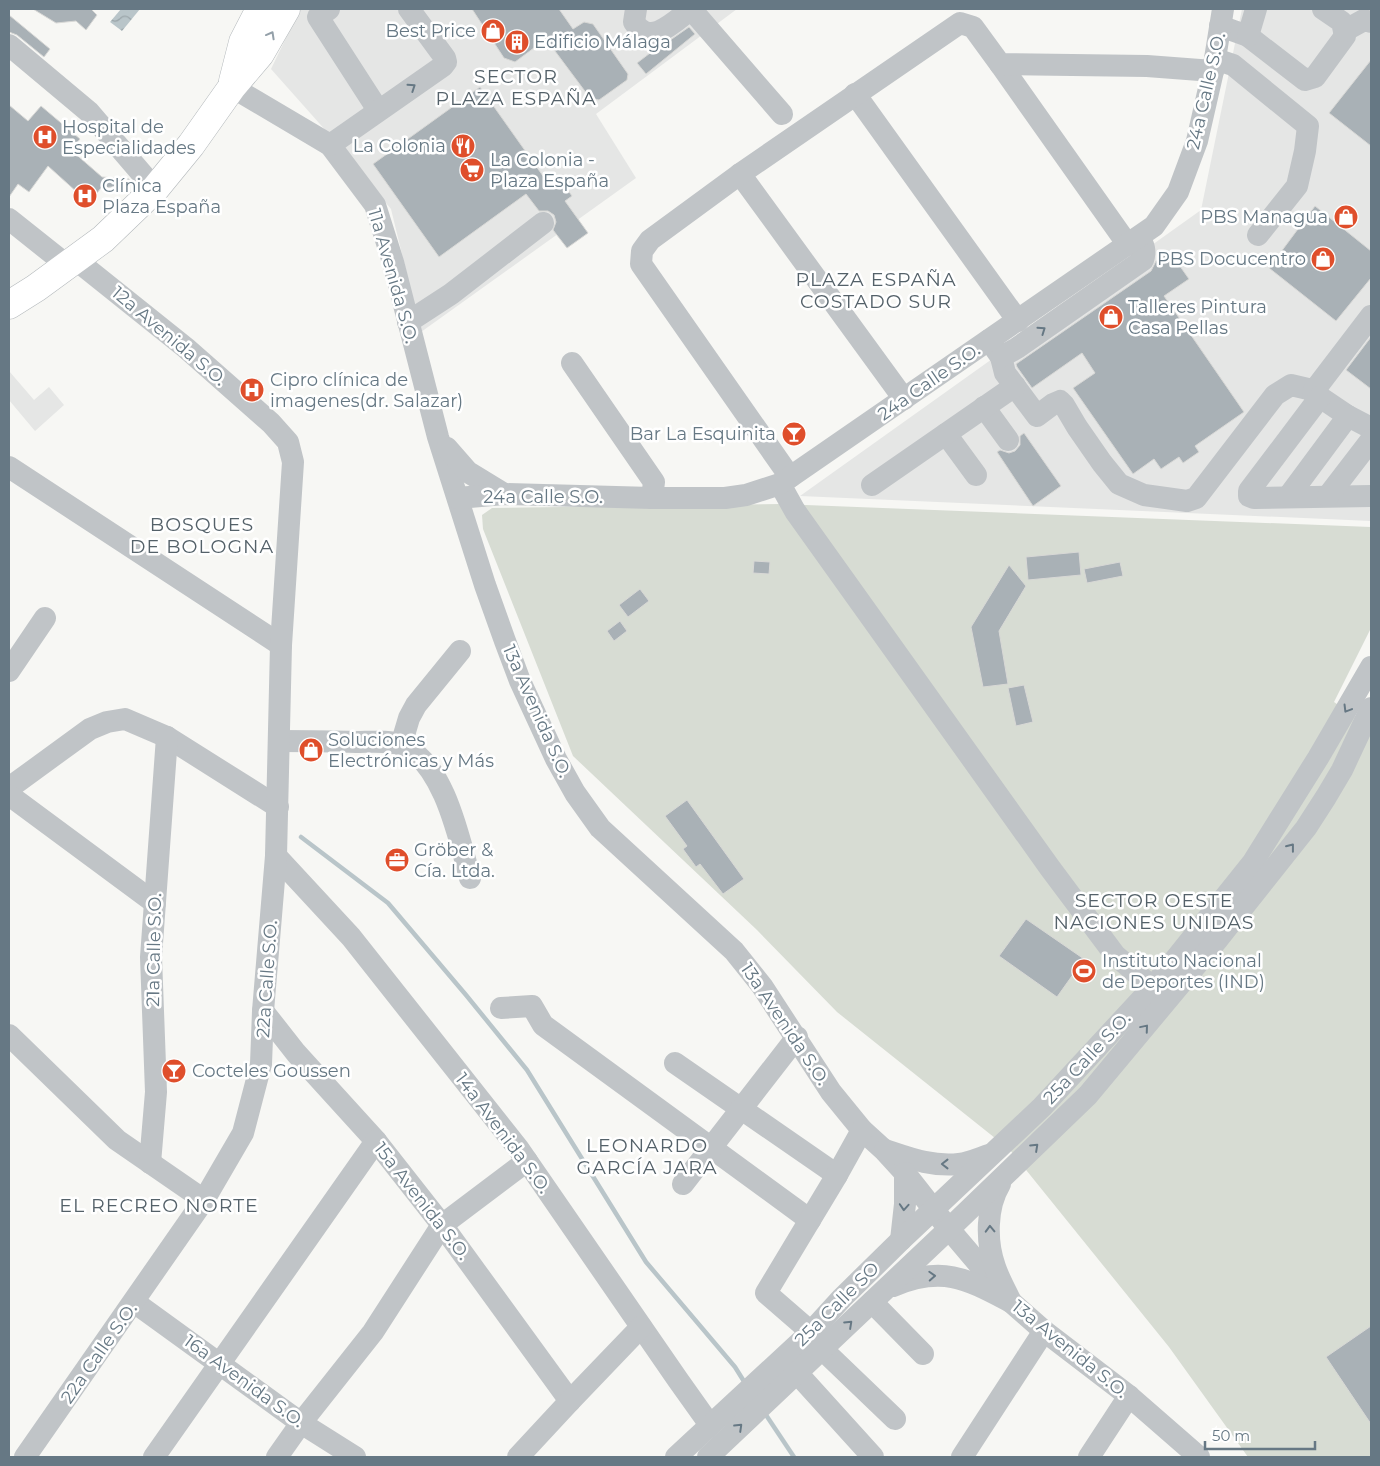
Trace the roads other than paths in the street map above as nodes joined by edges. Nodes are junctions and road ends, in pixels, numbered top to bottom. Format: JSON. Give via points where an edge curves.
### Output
{"nodes":[{"id":1,"x":260,"y":9,"type":"edge"},
{"id":2,"x":286,"y":9,"type":"edge"},
{"id":3,"x":329,"y":9,"type":"edge"},
{"id":4,"x":409,"y":9,"type":"edge"},
{"id":5,"x":636,"y":9,"type":"edge"},
{"id":6,"x":691,"y":9,"type":"edge"},
{"id":7,"x":1256,"y":9,"type":"edge"},
{"id":8,"x":1323,"y":9,"type":"edge"},
{"id":9,"x":957,"y":16,"type":"edge"},
{"id":10,"x":1222,"y":17,"type":"edge"},
{"id":11,"x":1371,"y":22,"type":"edge"},
{"id":12,"x":1344,"y":31,"type":"junction"},
{"id":13,"x":1248,"y":36,"type":"junction"},
{"id":14,"x":9,"y":45,"type":"edge"},
{"id":15,"x":1000,"y":64,"type":"junction"},
{"id":16,"x":1214,"y":65,"type":"junction"},
{"id":17,"x":232,"y":87,"type":"junction"},
{"id":18,"x":855,"y":94,"type":"junction"},
{"id":19,"x":378,"y":110,"type":"junction"},
{"id":20,"x":782,"y":114,"type":"dead end"},
{"id":21,"x":330,"y":146,"type":"junction"},
{"id":22,"x":740,"y":174,"type":"junction"},
{"id":23,"x":155,"y":189,"type":"junction"},
{"id":24,"x":9,"y":219,"type":"edge"},
{"id":25,"x":543,"y":223,"type":"dead end"},
{"id":26,"x":1258,"y":235,"type":"dead end"},
{"id":27,"x":1133,"y":241,"type":"junction"},
{"id":28,"x":72,"y":263,"type":"junction"},
{"id":29,"x":9,"y":305,"type":"edge"},
{"id":30,"x":1371,"y":316,"type":"edge"},
{"id":31,"x":1018,"y":321,"type":"junction"},
{"id":32,"x":408,"y":322,"type":"junction"},
{"id":33,"x":995,"y":348,"type":"junction"},
{"id":34,"x":572,"y":363,"type":"dead end"},
{"id":35,"x":1015,"y":386,"type":"junction"},
{"id":36,"x":1316,"y":395,"type":"junction"},
{"id":37,"x":904,"y":399,"type":"junction"},
{"id":38,"x":984,"y":407,"type":"junction"},
{"id":39,"x":1348,"y":416,"type":"junction"},
{"id":40,"x":1371,"y":428,"type":"edge"},
{"id":41,"x":946,"y":434,"type":"junction"},
{"id":42,"x":438,"y":437,"type":"junction"},
{"id":43,"x":1008,"y":440,"type":"dead end"},
{"id":44,"x":1371,"y":440,"type":"edge"},
{"id":45,"x":294,"y":462,"type":"joint"},
{"id":46,"x":9,"y":467,"type":"edge"},
{"id":47,"x":976,"y":475,"type":"dead end"},
{"id":48,"x":785,"y":481,"type":"junction"},
{"id":49,"x":872,"y":485,"type":"dead end"},
{"id":50,"x":504,"y":494,"type":"junction"},
{"id":51,"x":1371,"y":495,"type":"edge"},
{"id":52,"x":1328,"y":496,"type":"junction"},
{"id":53,"x":458,"y":498,"type":"junction"},
{"id":54,"x":652,"y":498,"type":"junction"},
{"id":55,"x":1288,"y":498,"type":"junction"},
{"id":56,"x":45,"y":618,"type":"dead end"},
{"id":57,"x":281,"y":645,"type":"junction"},
{"id":58,"x":460,"y":651,"type":"dead end"},
{"id":59,"x":1371,"y":667,"type":"edge"},
{"id":60,"x":9,"y":671,"type":"edge"},
{"id":61,"x":1371,"y":708,"type":"edge"},
{"id":62,"x":167,"y":737,"type":"junction"},
{"id":63,"x":279,"y":741,"type":"junction"},
{"id":64,"x":401,"y":745,"type":"junction"},
{"id":65,"x":9,"y":788,"type":"edge"},
{"id":66,"x":9,"y":795,"type":"edge"},
{"id":67,"x":278,"y":807,"type":"junction"},
{"id":68,"x":276,"y":856,"type":"junction"},
{"id":69,"x":1261,"y":869,"type":"junction"},
{"id":70,"x":470,"y":878,"type":"dead end"},
{"id":71,"x":155,"y":903,"type":"junction"},
{"id":72,"x":1160,"y":994,"type":"junction"},
{"id":73,"x":501,"y":1008,"type":"dead end"},
{"id":74,"x":263,"y":1011,"type":"junction"},
{"id":75,"x":9,"y":1035,"type":"edge"},
{"id":76,"x":797,"y":1038,"type":"junction"},
{"id":77,"x":674,"y":1063,"type":"dead end"},
{"id":78,"x":742,"y":1109,"type":"junction"},
{"id":79,"x":862,"y":1130,"type":"junction"},
{"id":80,"x":376,"y":1141,"type":"junction"},
{"id":81,"x":711,"y":1148,"type":"junction"},
{"id":82,"x":884,"y":1150,"type":"junction"},
{"id":83,"x":993,"y":1154,"type":"junction"},
{"id":84,"x":527,"y":1161,"type":"junction"},
{"id":85,"x":150,"y":1163,"type":"junction"},
{"id":86,"x":905,"y":1173,"type":"junction"},
{"id":87,"x":838,"y":1174,"type":"junction"},
{"id":88,"x":1007,"y":1174,"type":"junction"},
{"id":89,"x":683,"y":1184,"type":"dead end"},
{"id":90,"x":204,"y":1200,"type":"junction"},
{"id":91,"x":934,"y":1210,"type":"junction"},
{"id":92,"x":810,"y":1220,"type":"junction"},
{"id":93,"x":442,"y":1225,"type":"junction"},
{"id":94,"x":949,"y":1229,"type":"junction"},
{"id":95,"x":901,"y":1240,"type":"junction"},
{"id":96,"x":879,"y":1296,"type":"junction"},
{"id":97,"x":134,"y":1302,"type":"junction"},
{"id":98,"x":1012,"y":1302,"type":"junction"},
{"id":99,"x":642,"y":1327,"type":"junction"},
{"id":100,"x":1044,"y":1332,"type":"junction"},
{"id":101,"x":817,"y":1340,"type":"junction"},
{"id":102,"x":924,"y":1354,"type":"dead end"},
{"id":103,"x":220,"y":1364,"type":"junction"},
{"id":104,"x":797,"y":1373,"type":"junction"},
{"id":105,"x":768,"y":1386,"type":"junction"},
{"id":106,"x":1129,"y":1396,"type":"junction"},
{"id":107,"x":570,"y":1400,"type":"junction"},
{"id":108,"x":895,"y":1419,"type":"dead end"},
{"id":109,"x":301,"y":1423,"type":"junction"},
{"id":110,"x":717,"y":1446,"type":"edge"},
{"id":111,"x":25,"y":1457,"type":"edge"},
{"id":112,"x":154,"y":1457,"type":"edge"},
{"id":113,"x":277,"y":1457,"type":"edge"},
{"id":114,"x":355,"y":1457,"type":"edge"},
{"id":115,"x":518,"y":1457,"type":"edge"},
{"id":116,"x":676,"y":1457,"type":"edge"},
{"id":117,"x":873,"y":1457,"type":"edge"},
{"id":118,"x":962,"y":1457,"type":"edge"},
{"id":119,"x":1089,"y":1457,"type":"edge"},
{"id":120,"x":1198,"y":1457,"type":"edge"}],
"edges":[{"from":1,"to":17,"type":"main road","via":[[243,42]]},
{"from":17,"to":2,"type":"main road","one_way":true,"via":[[260,54]]},
{"from":3,"to":19,"type":"street","via":[[318,17]]},
{"from":19,"to":4,"type":"street","one_way":true,"via":[[446,62]]},
{"from":5,"to":6,"type":"street","via":[[634,22],[639,30],[646,33],[663,31]]},
{"from":6,"to":20,"type":"street"},
{"from":7,"to":13,"type":"street"},
{"from":8,"to":12,"type":"street","via":[[1342,22]]},
{"from":9,"to":15,"type":"street","via":[[973,27]]},
{"from":9,"to":18,"type":"street"},
{"from":10,"to":13,"type":"street"},
{"from":10,"to":16,"type":"street","name":"24a Calle S.O."},
{"from":11,"to":12,"type":"street","via":[[1364,20]]},
{"from":12,"to":13,"type":"street","via":[[1345,36],[1319,73],[1305,80]]},
{"from":14,"to":23,"type":"street","via":[[89,112]]},
{"from":15,"to":16,"type":"street"},
{"from":15,"to":27,"type":"street"},
{"from":16,"to":26,"type":"street","via":[[1233,65],[1308,126],[1297,186]]},
{"from":16,"to":27,"type":"street","name":"24a Calle S.O.","via":[[1197,141],[1178,192],[1154,226]]},
{"from":17,"to":21,"type":"street","name":"11a Avenida S.O."},
{"from":17,"to":23,"type":"main road"},
{"from":18,"to":22,"type":"street"},
{"from":18,"to":31,"type":"street"},
{"from":19,"to":21,"type":"street"},
{"from":21,"to":32,"type":"street","name":"11a Avenida S.O.","via":[[376,205]]},
{"from":22,"to":37,"type":"street"},
{"from":22,"to":48,"type":"street","via":[[650,240],[642,251],[641,264]]},
{"from":23,"to":28,"type":"main road","via":[[103,239]]},
{"from":24,"to":28,"type":"street","name":"12a Avenida S.O."},
{"from":25,"to":32,"type":"street"},
{"from":27,"to":31,"type":"street","name":"24a Calle S.O."},
{"from":33,"to":27,"type":"street","one_way":true,"via":[[1017,348],[1143,260],[1143,244]]},
{"from":28,"to":29,"type":"main road"},
{"from":28,"to":45,"type":"street","name":"12a Avenida S.O.","via":[[186,348],[271,423],[288,442]]},
{"from":30,"to":36,"type":"street"},
{"from":31,"to":33,"type":"street","name":"24a Calle S.O."},
{"from":32,"to":42,"type":"street","name":"11a Avenida S.O."},
{"from":33,"to":35,"type":"street"},
{"from":33,"to":37,"type":"street","name":"24a Calle S.O."},
{"from":34,"to":54,"type":"street","via":[[654,482]]},
{"from":35,"to":36,"type":"street","via":[[1037,416],[1053,404],[1060,401],[1064,404],[1102,464],[1120,484],[1144,495],[1187,501],[1196,498],[1275,395],[1291,385],[1308,389]]},
{"from":35,"to":38,"type":"street"},
{"from":36,"to":39,"type":"street"},
{"from":36,"to":55,"type":"street","via":[[1249,491],[1249,496],[1254,498]]},
{"from":37,"to":48,"type":"street","name":"24a Calle S.O."},
{"from":38,"to":41,"type":"street"},
{"from":38,"to":43,"type":"street"},
{"from":39,"to":40,"type":"street"},
{"from":39,"to":55,"type":"street"},
{"from":41,"to":47,"type":"street"},
{"from":41,"to":49,"type":"street"},
{"from":42,"to":50,"type":"street","via":[[468,472]]},
{"from":42,"to":53,"type":"street","name":"11a Avenida S.O."},
{"from":44,"to":52,"type":"street"},
{"from":45,"to":57,"type":"street","name":"22a Calle S.O."},
{"from":46,"to":57,"type":"street"},
{"from":48,"to":54,"type":"street","name":"24a Calle S.O.","via":[[746,495],[725,498]]},
{"from":48,"to":72,"type":"street","via":[[795,511],[1050,868],[1115,955]]},
{"from":50,"to":53,"type":"street","name":"24a Calle S.O."},
{"from":50,"to":54,"type":"street","name":"24a Calle S.O."},
{"from":51,"to":52,"type":"street"},
{"from":52,"to":55,"type":"street"},
{"from":53,"to":76,"type":"street","name":"13a Avenida S.O.","via":[[520,681],[575,793],[600,828],[734,951]]},
{"from":56,"to":60,"type":"street"},
{"from":57,"to":63,"type":"street","name":"22a Calle S.O."},
{"from":58,"to":64,"type":"street","via":[[416,706]]},
{"from":59,"to":69,"type":"street","name":"25a Calle S.O.","one_way":true,"via":[[1318,758]]},
{"from":69,"to":61,"type":"street","name":"25a Calle S.O.","one_way":true,"via":[[1306,828],[1342,770]]},
{"from":62,"to":65,"type":"street","via":[[125,719],[106,722],[90,729]]},
{"from":62,"to":67,"type":"street"},
{"from":62,"to":71,"type":"street","name":"21a Calle S.O."},
{"from":63,"to":64,"type":"street"},
{"from":63,"to":67,"type":"street","name":"22a Calle S.O."},
{"from":64,"to":70,"type":"street","via":[[419,756],[445,797]]},
{"from":66,"to":71,"type":"street"},
{"from":67,"to":68,"type":"street","name":"22a Calle S.O."},
{"from":68,"to":74,"type":"street","name":"22a Calle S.O."},
{"from":68,"to":84,"type":"street","name":"14a Avenida S.O.","via":[[351,937]]},
{"from":69,"to":72,"type":"street","name":"25a Calle S.O."},
{"from":71,"to":85,"type":"street","name":"21a Calle S.O.","via":[[151,957],[156,1092]]},
{"from":72,"to":83,"type":"street","name":"25a Calle S.O."},
{"from":88,"to":72,"type":"street","name":"25a Calle S.O.","one_way":true,"via":[[1088,1094]]},
{"from":73,"to":81,"type":"street","via":[[532,1006],[543,1025]]},
{"from":74,"to":80,"type":"street","name":"15a Avenida S.O.","via":[[296,1053]]},
{"from":74,"to":90,"type":"street","name":"22a Calle S.O.","via":[[261,1064],[243,1133]]},
{"from":75,"to":85,"type":"street","via":[[117,1140]]},
{"from":76,"to":78,"type":"street"},
{"from":76,"to":79,"type":"street","name":"13a Avenida S.O.","via":[[809,1061]]},
{"from":77,"to":78,"type":"street"},
{"from":78,"to":81,"type":"street"},
{"from":78,"to":87,"type":"street"},
{"from":79,"to":82,"type":"street","name":"13a Avenida S.O."},
{"from":79,"to":87,"type":"street"},
{"from":80,"to":93,"type":"street","name":"15a Avenida S.O."},
{"from":80,"to":103,"type":"street"},
{"from":81,"to":89,"type":"street"},
{"from":81,"to":92,"type":"street"},
{"from":83,"to":82,"type":"street","one_way":true,"via":[[960,1164],[939,1165]]},
{"from":82,"to":86,"type":"street","name":"13a Avenida S.O."},
{"from":83,"to":91,"type":"street","name":"25a Calle S.O."},
{"from":84,"to":93,"type":"street"},
{"from":84,"to":99,"type":"street","name":"14a Avenida S.O."},
{"from":85,"to":90,"type":"street"},
{"from":86,"to":91,"type":"street","name":"13a Avenida S.O."},
{"from":86,"to":95,"type":"street","one_way":true},
{"from":87,"to":92,"type":"street"},
{"from":88,"to":94,"type":"street","name":"25a Calle S.O."},
{"from":98,"to":88,"type":"street","one_way":true,"via":[[995,1266],[990,1236],[993,1199]]},
{"from":90,"to":97,"type":"street","name":"22a Calle S.O."},
{"from":91,"to":94,"type":"street","name":"13a Avenida S.O."},
{"from":91,"to":95,"type":"street","name":"25a Calle SO"},
{"from":92,"to":101,"type":"street","via":[[766,1293]]},
{"from":93,"to":107,"type":"street","name":"15a Avenida S.O."},
{"from":93,"to":109,"type":"street","via":[[373,1332]]},
{"from":94,"to":96,"type":"street","name":"25a Calle SO"},
{"from":94,"to":98,"type":"street","name":"13a Avenida S.O."},
{"from":95,"to":101,"type":"street","name":"25a Calle SO","via":[[842,1298]]},
{"from":96,"to":98,"type":"street","one_way":true,"via":[[920,1277],[944,1276],[965,1279]]},
{"from":101,"to":96,"type":"street","name":"25a Calle SO","one_way":true},
{"from":96,"to":102,"type":"street"},
{"from":97,"to":103,"type":"street","name":"16a Avenida S.O."},
{"from":97,"to":111,"type":"street","name":"22a Calle S.O."},
{"from":98,"to":100,"type":"street","name":"13a Avenida S.O."},
{"from":99,"to":107,"type":"street"},
{"from":99,"to":110,"type":"street","name":"14a Avenida S.O."},
{"from":100,"to":106,"type":"street","name":"13a Avenida S.O."},
{"from":100,"to":118,"type":"street"},
{"from":101,"to":104,"type":"street","name":"25a Calle SO"},
{"from":101,"to":105,"type":"street","name":"25a Calle SO"},
{"from":101,"to":108,"type":"street"},
{"from":103,"to":109,"type":"street","name":"16a Avenida S.O."},
{"from":103,"to":112,"type":"street"},
{"from":104,"to":105,"type":"street","name":"25a Calle SO"},
{"from":104,"to":117,"type":"street"},
{"from":105,"to":110,"type":"street","name":"25a Calle SO","via":[[748,1404]]},
{"from":106,"to":119,"type":"street"},
{"from":106,"to":120,"type":"street","name":"13a Avenida S.O."},
{"from":107,"to":115,"type":"street"},
{"from":109,"to":113,"type":"street"},
{"from":109,"to":114,"type":"street","name":"16a Avenida S.O."},
{"from":110,"to":116,"type":"street"}]}
